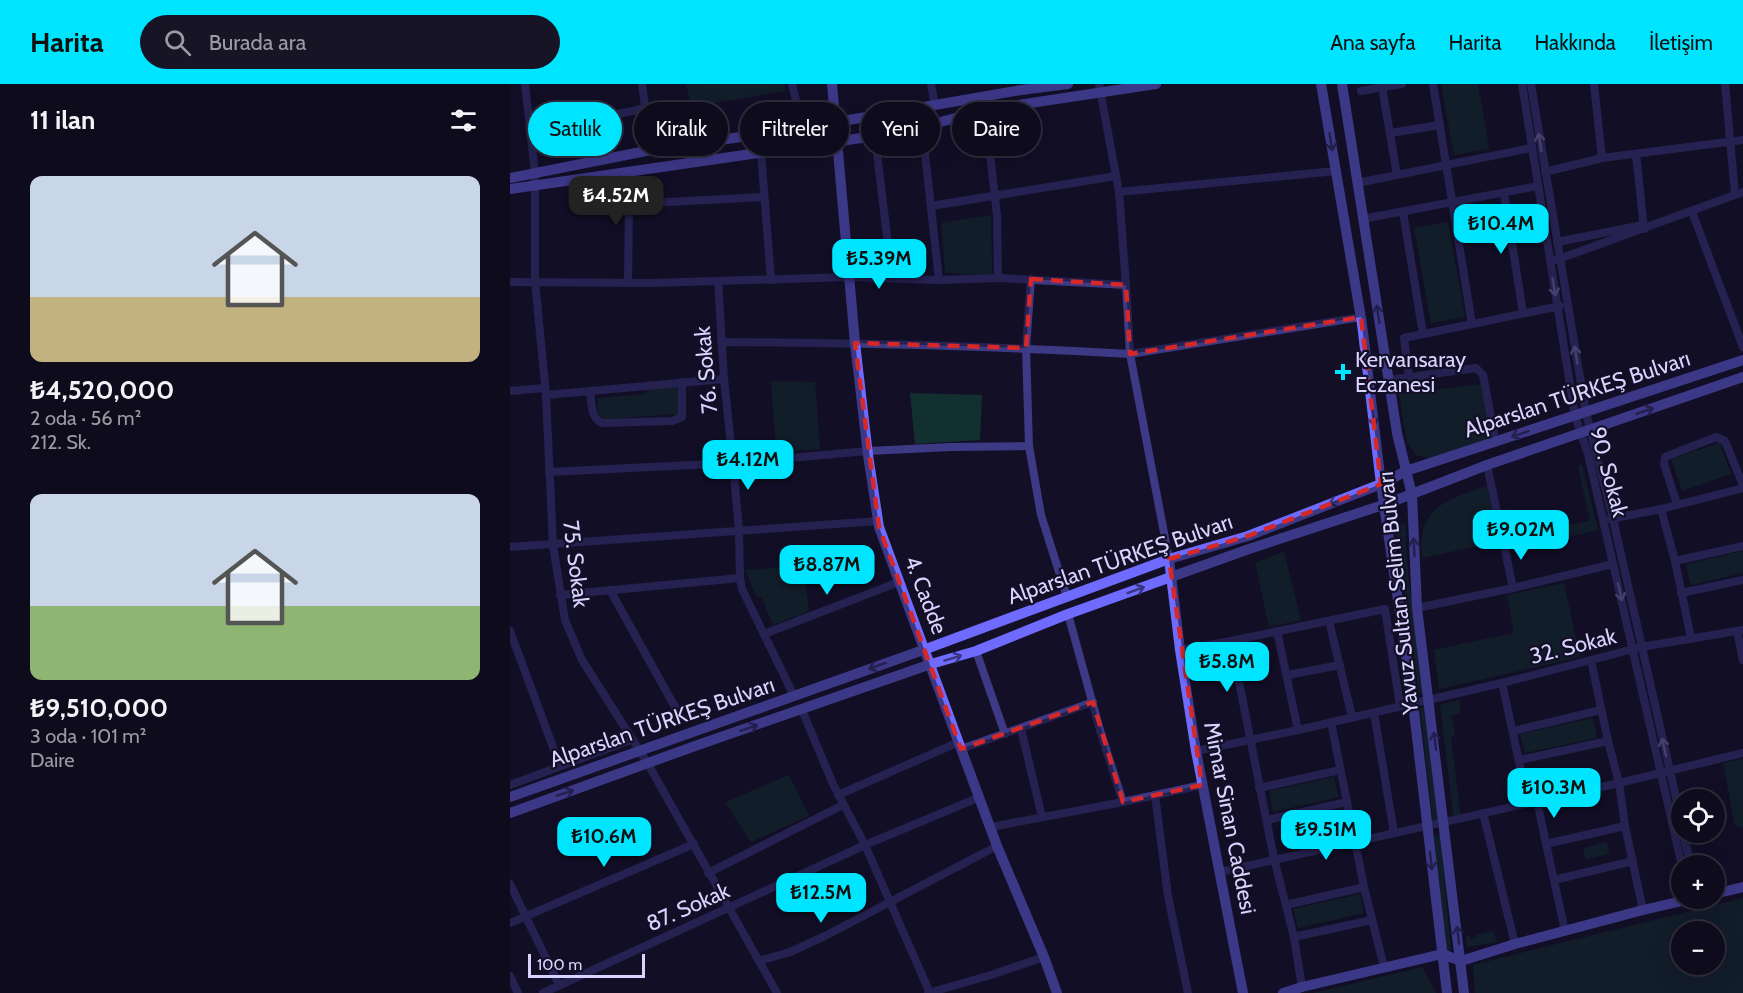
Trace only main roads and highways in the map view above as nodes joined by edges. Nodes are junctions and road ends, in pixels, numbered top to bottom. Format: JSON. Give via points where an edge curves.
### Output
{"nodes":[{"id":1,"x":832,"y":84,"type":"edge"},
{"id":2,"x":1068,"y":84,"type":"edge"},
{"id":3,"x":1156,"y":84,"type":"edge"},
{"id":4,"x":1321,"y":84,"type":"edge"},
{"id":5,"x":1342,"y":84,"type":"edge"},
{"id":6,"x":1021,"y":87,"type":"edge"},
{"id":7,"x":1100,"y":88,"type":"edge"},
{"id":8,"x":833,"y":102,"type":"edge"},
{"id":9,"x":849,"y":121,"type":"edge"},
{"id":10,"x":740,"y":137,"type":"edge"},
{"id":11,"x":849,"y":140,"type":"edge"},
{"id":12,"x":740,"y":155,"type":"edge"},
{"id":13,"x":837,"y":156,"type":"edge"},
{"id":14,"x":510,"y":178,"type":"edge"},
{"id":15,"x":510,"y":189,"type":"edge"},
{"id":16,"x":1743,"y":360,"type":"edge"},
{"id":17,"x":1743,"y":377,"type":"edge"},
{"id":18,"x":1406,"y":471,"type":"junction"},
{"id":19,"x":1381,"y":484,"type":"junction"},
{"id":20,"x":1412,"y":495,"type":"junction"},
{"id":21,"x":1386,"y":504,"type":"junction"},
{"id":22,"x":1169,"y":559,"type":"junction"},
{"id":23,"x":1171,"y":578,"type":"junction"},
{"id":24,"x":926,"y":649,"type":"junction"},
{"id":25,"x":931,"y":664,"type":"junction"},
{"id":26,"x":510,"y":797,"type":"edge"},
{"id":27,"x":510,"y":813,"type":"edge"},
{"id":28,"x":1743,"y":888,"type":"edge"},
{"id":29,"x":1725,"y":892,"type":"edge"},
{"id":30,"x":1671,"y":904,"type":"edge"},
{"id":31,"x":1442,"y":954,"type":"junction"},
{"id":32,"x":1461,"y":961,"type":"junction"},
{"id":33,"x":1057,"y":993,"type":"edge"},
{"id":34,"x":1244,"y":993,"type":"edge"},
{"id":35,"x":1283,"y":993,"type":"edge"},
{"id":36,"x":1447,"y":993,"type":"edge"},
{"id":37,"x":1464,"y":993,"type":"edge"}],
"edges":[{"from":1,"to":8,"type":"main road","name":"4. Cadde"},
{"from":2,"to":6,"type":"main road"},
{"from":3,"to":7,"type":"main road"},
{"from":4,"to":19,"type":"main road","name":"Yavuz Sultan Selim Bulvarı","one_way":true,"via":[[1361,317]]},
{"from":18,"to":5,"type":"main road","name":"Yavuz Sultan Selim Bulvarı","one_way":true},
{"from":6,"to":9,"type":"main road"},
{"from":7,"to":11,"type":"main road"},
{"from":10,"to":14,"type":"main road"},
{"from":12,"to":15,"type":"main road"},
{"from":13,"to":24,"type":"main road","name":"4. Cadde","via":[[867,451],[878,521]]},
{"from":16,"to":18,"type":"main road","name":"Alparslan TÜRKEŞ Bulvarı","one_way":true},
{"from":20,"to":17,"type":"main road","one_way":true,"via":[[1487,465]]},
{"from":18,"to":19,"type":"main road","name":"Alparslan TÜRKEŞ Bulvarı"},
{"from":18,"to":20,"type":"main road","name":"Yavuz Sultan Selim Bulvarı"},
{"from":19,"to":21,"type":"main road","name":"Yavuz Sultan Selim Bulvarı"},
{"from":19,"to":22,"type":"main road","name":"Alparslan TÜRKEŞ Bulvarı","one_way":true,"via":[[1248,536]]},
{"from":20,"to":21,"type":"main road"},
{"from":32,"to":20,"type":"main road","name":"Yavuz Sultan Selim Bulvarı","one_way":true,"via":[[1417,608]]},
{"from":21,"to":23,"type":"main road"},
{"from":21,"to":31,"type":"main road","name":"Yavuz Sultan Selim Bulvarı","one_way":true},
{"from":22,"to":23,"type":"main road","name":"Mimar Sinan Caddesi"},
{"from":22,"to":24,"type":"main road","name":"Alparslan TÜRKEŞ Bulvarı"},
{"from":25,"to":23,"type":"main road","one_way":true},
{"from":23,"to":34,"type":"main road","name":"Mimar Sinan Caddesi","via":[[1196,751]]},
{"from":24,"to":25,"type":"main road","name":"4. Cadde"},
{"from":24,"to":26,"type":"main road","name":"Alparslan TÜRKEŞ Bulvarı","one_way":true},
{"from":27,"to":25,"type":"main road","one_way":true},
{"from":25,"to":33,"type":"main road","name":"4. Cadde"},
{"from":28,"to":29,"type":"main road"},
{"from":30,"to":32,"type":"main road"},
{"from":31,"to":32,"type":"main road"},
{"from":31,"to":35,"type":"main road"},
{"from":31,"to":36,"type":"main road","name":"Yavuz Sultan Selim Bulvarı"},
{"from":32,"to":37,"type":"main road","name":"Yavuz Sultan Selim Bulvarı"}]}
